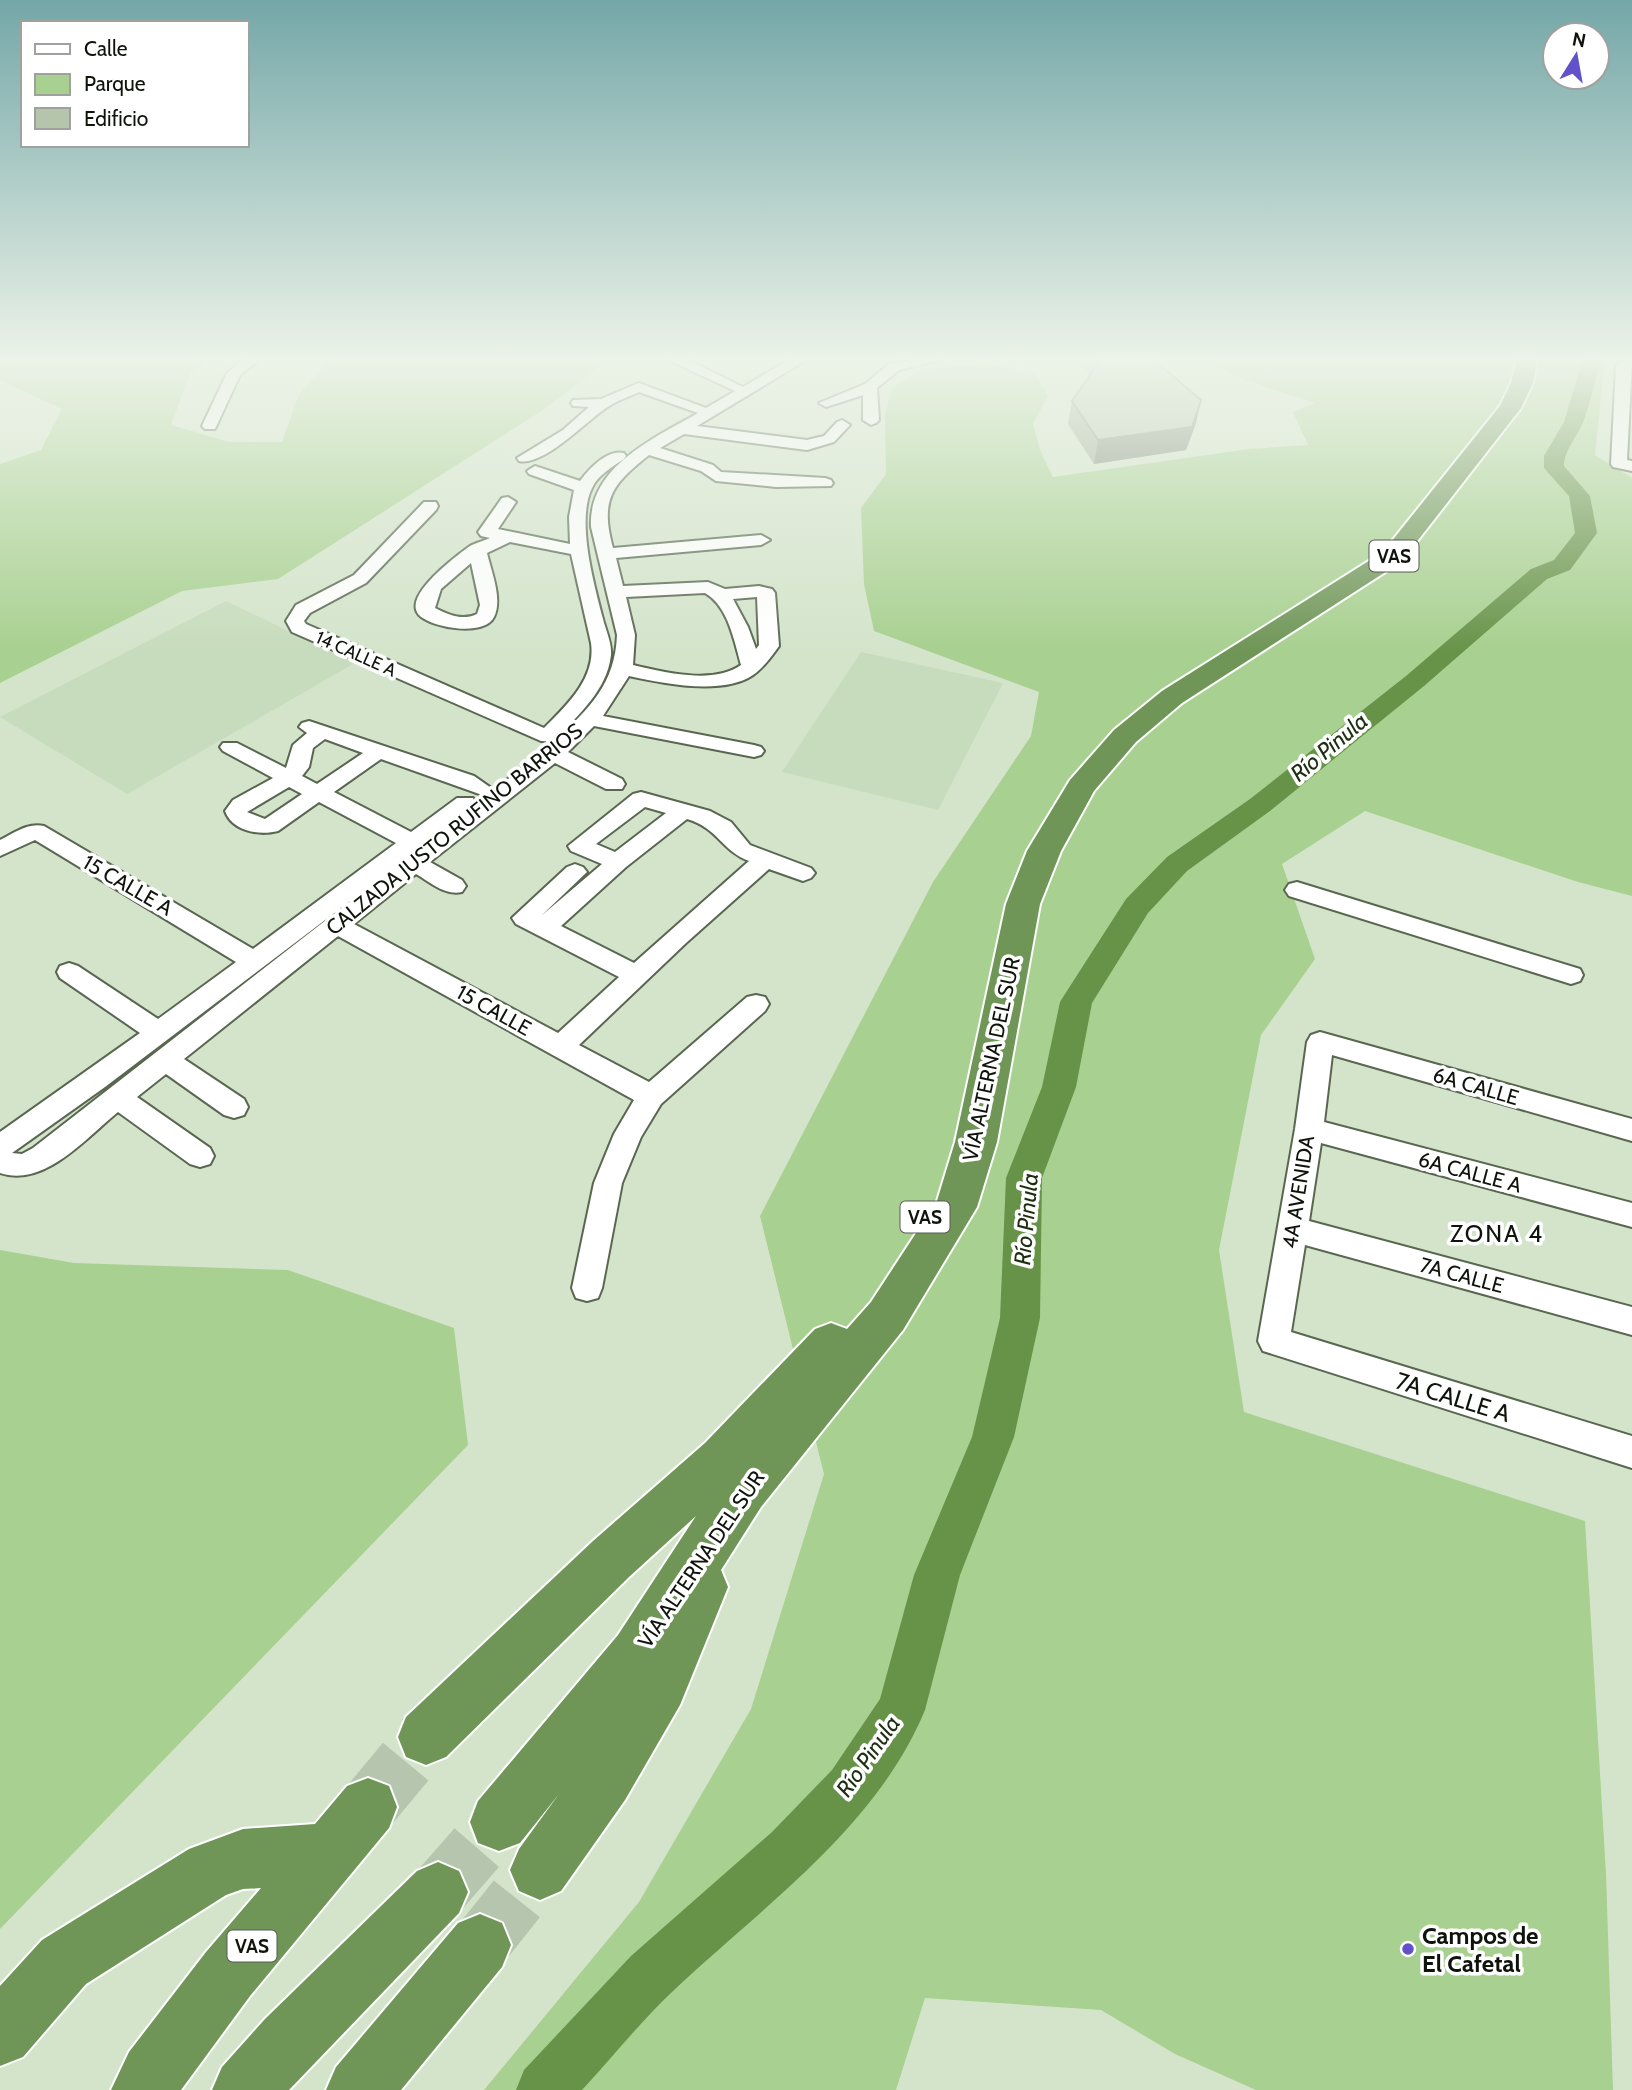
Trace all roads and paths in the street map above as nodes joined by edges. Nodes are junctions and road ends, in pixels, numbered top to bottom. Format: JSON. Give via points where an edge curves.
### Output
{"nodes":[{"id":1,"x":539,"y":457,"type":"edge"},
{"id":2,"x":623,"y":457,"type":"edge"},
{"id":3,"x":637,"y":457,"type":"edge"},
{"id":4,"x":684,"y":457,"type":"edge"},
{"id":5,"x":1460,"y":457,"type":"edge"},
{"id":6,"x":1472,"y":457,"type":"edge"},
{"id":7,"x":1621,"y":457,"type":"edge"},
{"id":8,"x":1632,"y":466,"type":"edge"},
{"id":9,"x":716,"y":476,"type":"junction"},
{"id":10,"x":776,"y":482,"type":"junction"},
{"id":11,"x":825,"y":483,"type":"dead end"},
{"id":12,"x":583,"y":488,"type":"junction"},
{"id":13,"x":704,"y":492,"type":"dead end"},
{"id":14,"x":725,"y":494,"type":"dead end"},
{"id":15,"x":508,"y":502,"type":"dead end"},
{"id":16,"x":430,"y":506,"type":"dead end"},
{"id":17,"x":508,"y":536,"type":"junction"},
{"id":18,"x":761,"y":540,"type":"dead end"},
{"id":19,"x":477,"y":549,"type":"dead end"},
{"id":20,"x":581,"y":551,"type":"junction"},
{"id":21,"x":605,"y":554,"type":"junction"},
{"id":22,"x":615,"y":592,"type":"junction"},
{"id":23,"x":722,"y":595,"type":"junction"},
{"id":24,"x":621,"y":620,"type":"junction"},
{"id":25,"x":595,"y":622,"type":"junction"},
{"id":26,"x":751,"y":665,"type":"junction"},
{"id":27,"x":623,"y":669,"type":"junction"},
{"id":28,"x":1174,"y":687,"type":"junction"},
{"id":29,"x":589,"y":719,"type":"junction"},
{"id":30,"x":551,"y":745,"type":"junction"},
{"id":31,"x":230,"y":747,"type":"dead end"},
{"id":32,"x":379,"y":751,"type":"junction"},
{"id":33,"x":754,"y":751,"type":"dead end"},
{"id":34,"x":290,"y":777,"type":"junction"},
{"id":35,"x":614,"y":784,"type":"dead end"},
{"id":36,"x":483,"y":790,"type":"junction"},
{"id":37,"x":320,"y":793,"type":"junction"},
{"id":38,"x":683,"y":811,"type":"junction"},
{"id":39,"x":456,"y":820,"type":"junction"},
{"id":40,"x":0,"y":849,"type":"edge"},
{"id":41,"x":414,"y":853,"type":"junction"},
{"id":42,"x":765,"y":860,"type":"junction"},
{"id":43,"x":618,"y":862,"type":"junction"},
{"id":44,"x":575,"y":873,"type":"dead end"},
{"id":45,"x":803,"y":873,"type":"dead end"},
{"id":46,"x":454,"y":886,"type":"dead end"},
{"id":47,"x":1297,"y":890,"type":"dead end"},
{"id":48,"x":337,"y":925,"type":"junction"},
{"id":49,"x":544,"y":928,"type":"junction"},
{"id":50,"x":254,"y":961,"type":"junction"},
{"id":51,"x":69,"y":972,"type":"dead end"},
{"id":52,"x":636,"y":975,"type":"junction"},
{"id":53,"x":1571,"y":975,"type":"dead end"},
{"id":54,"x":756,"y":1004,"type":"dead end"},
{"id":55,"x":192,"y":1007,"type":"junction"},
{"id":56,"x":217,"y":1020,"type":"junction"},
{"id":57,"x":158,"y":1032,"type":"junction"},
{"id":58,"x":1320,"y":1042,"type":"joint"},
{"id":59,"x":561,"y":1046,"type":"junction"},
{"id":60,"x":165,"y":1060,"type":"junction"},
{"id":61,"x":651,"y":1096,"type":"junction"},
{"id":62,"x":116,"y":1097,"type":"junction"},
{"id":63,"x":234,"y":1107,"type":"dead end"},
{"id":64,"x":1309,"y":1129,"type":"junction"},
{"id":65,"x":1632,"y":1130,"type":"edge"},
{"id":66,"x":0,"y":1147,"type":"edge"},
{"id":67,"x":200,"y":1156,"type":"dead end"},
{"id":68,"x":0,"y":1160,"type":"edge"},
{"id":69,"x":1632,"y":1214,"type":"edge"},
{"id":70,"x":1292,"y":1229,"type":"junction"},
{"id":71,"x":587,"y":1288,"type":"dead end"},
{"id":72,"x":1632,"y":1321,"type":"edge"},
{"id":73,"x":1274,"y":1341,"type":"joint"},
{"id":74,"x":1632,"y":1452,"type":"edge"},
{"id":75,"x":743,"y":1490,"type":"junction"},
{"id":76,"x":426,"y":1737,"type":"tunnel mouth"},
{"id":77,"x":369,"y":1807,"type":"tunnel mouth"},
{"id":78,"x":499,"y":1822,"type":"tunnel mouth"},
{"id":79,"x":330,"y":1853,"type":"junction"},
{"id":80,"x":540,"y":1870,"type":"tunnel mouth"},
{"id":81,"x":438,"y":1892,"type":"tunnel mouth"},
{"id":82,"x":480,"y":1945,"type":"tunnel mouth"},
{"id":83,"x":0,"y":2034,"type":"edge"},
{"id":84,"x":144,"y":2090,"type":"edge"},
{"id":85,"x":245,"y":2090,"type":"edge"},
{"id":86,"x":359,"y":2090,"type":"edge"}],
"edges":[{"from":1,"to":12,"type":"street","via":[[530,464]]},
{"from":2,"to":12,"type":"street","name":"CALZADA JUSTO RUFINO BARRIOS","via":[[601,467]]},
{"from":3,"to":21,"type":"street","name":"CALZADA JUSTO RUFINO BARRIOS","via":[[613,479],[598,509]]},
{"from":4,"to":9,"type":"street"},
{"from":5,"to":28,"type":"highway","name":"VÍA ALTERNA DEL SUR","number":"VAS","via":[[1368,563]]},
{"from":6,"to":28,"type":"highway","name":"VÍA ALTERNA DEL SUR","number":"VAS","via":[[1392,557]]},
{"from":7,"to":8,"type":"street","via":[[1619,464]]},
{"from":9,"to":10,"type":"street"},
{"from":9,"to":13,"type":"street"},
{"from":10,"to":11,"type":"street"},
{"from":10,"to":14,"type":"street","via":[[763,491]]},
{"from":12,"to":20,"type":"street","name":"CALZADA JUSTO RUFINO BARRIOS","via":[[578,505]]},
{"from":15,"to":17,"type":"street","via":[[487,532]]},
{"from":16,"to":30,"type":"street","name":"14 CALLE A","via":[[360,579],[303,609],[295,621],[299,628]]},
{"from":17,"to":19,"type":"street"},
{"from":17,"to":20,"type":"street"},
{"from":18,"to":21,"type":"street"},
{"from":20,"to":25,"type":"street","name":"CALZADA JUSTO RUFINO BARRIOS"},
{"from":21,"to":22,"type":"street","name":"CALZADA JUSTO RUFINO BARRIOS"},
{"from":22,"to":23,"type":"street","via":[[708,587]]},
{"from":22,"to":24,"type":"street","name":"CALZADA JUSTO RUFINO BARRIOS"},
{"from":23,"to":26,"type":"street"},
{"from":23,"to":26,"type":"street","via":[[766,593],[769,646]]},
{"from":24,"to":25,"type":"street"},
{"from":24,"to":27,"type":"street","name":"CALZADA JUSTO RUFINO BARRIOS","via":[[627,649]]},
{"from":25,"to":30,"type":"street","name":"CALZADA JUSTO RUFINO BARRIOS","via":[[602,653],[597,676]]},
{"from":26,"to":27,"type":"street","via":[[741,673],[713,678],[662,678]]},
{"from":27,"to":29,"type":"street","name":"CALZADA JUSTO RUFINO BARRIOS","via":[[618,683]]},
{"from":28,"to":75,"type":"highway","name":"VÍA ALTERNA DEL SUR","number":"VAS","via":[[1088,778],[1033,876],[1023,904],[976,1142],[956,1207],[887,1316]]},
{"from":28,"to":76,"type":"highway","name":"VÍA ALTERNA DEL SUR","number":"VAS","via":[[1132,709],[1079,762],[1036,824],[1004,900],[968,1088],[944,1177],[899,1261],[753,1429]]},
{"from":29,"to":30,"type":"street","name":"CALZADA JUSTO RUFINO BARRIOS"},
{"from":29,"to":33,"type":"street"},
{"from":30,"to":35,"type":"street","via":[[566,761]]},
{"from":30,"to":36,"type":"street","name":"CALZADA JUSTO RUFINO BARRIOS"},
{"from":30,"to":39,"type":"street","name":"CALZADA JUSTO RUFINO BARRIOS"},
{"from":31,"to":34,"type":"street"},
{"from":32,"to":34,"type":"street","via":[[314,729],[303,745],[299,767]]},
{"from":32,"to":36,"type":"street"},
{"from":32,"to":37,"type":"street"},
{"from":34,"to":37,"type":"street"},
{"from":34,"to":37,"type":"street","via":[[241,805],[237,815],[263,829]]},
{"from":36,"to":39,"type":"street","name":"CALZADA JUSTO RUFINO BARRIOS"},
{"from":37,"to":41,"type":"street"},
{"from":38,"to":42,"type":"street","via":[[723,827],[742,850]]},
{"from":38,"to":43,"type":"street"},
{"from":38,"to":43,"type":"street","via":[[641,799],[579,846]]},
{"from":39,"to":41,"type":"street","name":"CALZADA JUSTO RUFINO BARRIOS"},
{"from":40,"to":50,"type":"street","name":"15 CALLE A","via":[[36,831]]},
{"from":41,"to":46,"type":"street"},
{"from":41,"to":48,"type":"street","name":"CALZADA JUSTO RUFINO BARRIOS"},
{"from":41,"to":50,"type":"street","name":"CALZADA JUSTO RUFINO BARRIOS"},
{"from":42,"to":45,"type":"street"},
{"from":42,"to":52,"type":"street"},
{"from":43,"to":49,"type":"street"},
{"from":44,"to":49,"type":"street","via":[[523,918]]},
{"from":47,"to":53,"type":"street"},
{"from":48,"to":56,"type":"street","name":"CALZADA JUSTO RUFINO BARRIOS"},
{"from":48,"to":59,"type":"street","name":"15 CALLE"},
{"from":49,"to":52,"type":"street"},
{"from":50,"to":55,"type":"street","name":"CALZADA JUSTO RUFINO BARRIOS"},
{"from":51,"to":57,"type":"street"},
{"from":52,"to":59,"type":"street"},
{"from":54,"to":61,"type":"street"},
{"from":55,"to":56,"type":"street"},
{"from":55,"to":57,"type":"street","name":"CALZADA JUSTO RUFINO BARRIOS"},
{"from":56,"to":60,"type":"street","name":"CALZADA JUSTO RUFINO BARRIOS"},
{"from":57,"to":66,"type":"street","name":"CALZADA JUSTO RUFINO BARRIOS"},
{"from":58,"to":64,"type":"street","name":"4A AVENIDA"},
{"from":58,"to":65,"type":"street","name":"6A CALLE"},
{"from":59,"to":61,"type":"street","name":"15 CALLE"},
{"from":60,"to":62,"type":"street","name":"CALZADA JUSTO RUFINO BARRIOS"},
{"from":60,"to":63,"type":"street"},
{"from":61,"to":71,"type":"street","via":[[628,1134],[608,1183]]},
{"from":62,"to":67,"type":"street"},
{"from":62,"to":68,"type":"street","name":"CALZADA JUSTO RUFINO BARRIOS","via":[[43,1156],[19,1166]]},
{"from":64,"to":69,"type":"street","name":"6A CALLE A"},
{"from":64,"to":70,"type":"street","name":"4A AVENIDA"},
{"from":70,"to":72,"type":"street","name":"7A CALLE"},
{"from":70,"to":73,"type":"street","name":"4A AVENIDA"},
{"from":73,"to":74,"type":"street","name":"7A CALLE A"},
{"from":75,"to":78,"type":"highway","name":"VÍA ALTERNA DEL SUR","number":"VAS","via":[[637,1654]]},
{"from":75,"to":80,"type":"highway","via":[[660,1685],[605,1780]]},
{"from":77,"to":79,"type":"highway","number":"VAS"},
{"from":79,"to":83,"type":"highway","via":[[243,1859],[210,1870],[64,1962]]},
{"from":79,"to":84,"type":"highway","number":"VAS","via":[[228,1974]]},
{"from":81,"to":85,"type":"highway"},
{"from":82,"to":86,"type":"highway"}]}
